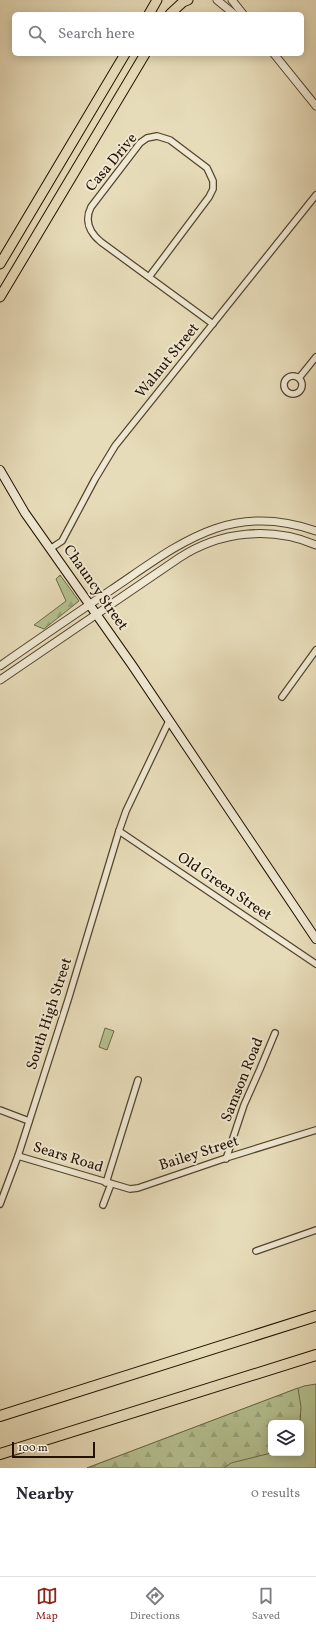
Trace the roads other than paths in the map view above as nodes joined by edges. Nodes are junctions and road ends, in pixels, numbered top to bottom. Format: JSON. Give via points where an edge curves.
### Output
{"nodes":[{"id":1,"x":157,"y":0,"type":"edge"},
{"id":2,"x":178,"y":0,"type":"edge"},
{"id":3,"x":188,"y":0,"type":"edge"},
{"id":4,"x":217,"y":0,"type":"edge"},
{"id":5,"x":232,"y":0,"type":"edge"},
{"id":6,"x":150,"y":12,"type":"edge"},
{"id":7,"x":171,"y":12,"type":"edge"},
{"id":8,"x":172,"y":12,"type":"edge"},
{"id":9,"x":232,"y":12,"type":"edge"},
{"id":10,"x":241,"y":12,"type":"edge"},
{"id":11,"x":124,"y":56,"type":"edge"},
{"id":12,"x":144,"y":56,"type":"edge"},
{"id":13,"x":276,"y":56,"type":"edge"},
{"id":14,"x":316,"y":106,"type":"edge"},
{"id":15,"x":316,"y":195,"type":"edge"},
{"id":16,"x":0,"y":264,"type":"edge"},
{"id":17,"x":149,"y":277,"type":"junction"},
{"id":18,"x":0,"y":297,"type":"edge"},
{"id":19,"x":213,"y":324,"type":"junction"},
{"id":20,"x":316,"y":357,"type":"edge"},
{"id":21,"x":299,"y":378,"type":"dead end"},
{"id":22,"x":0,"y":470,"type":"edge"},
{"id":23,"x":316,"y":531,"type":"edge"},
{"id":24,"x":316,"y":545,"type":"edge"},
{"id":25,"x":50,"y":550,"type":"junction"},
{"id":26,"x":90,"y":604,"type":"junction"},
{"id":27,"x":96,"y":614,"type":"junction"},
{"id":28,"x":316,"y":650,"type":"edge"},
{"id":29,"x":0,"y":666,"type":"edge"},
{"id":30,"x":0,"y":680,"type":"edge"},
{"id":31,"x":282,"y":697,"type":"dead end"},
{"id":32,"x":169,"y":721,"type":"junction"},
{"id":33,"x":119,"y":831,"type":"junction"},
{"id":34,"x":316,"y":939,"type":"edge"},
{"id":35,"x":316,"y":964,"type":"edge"},
{"id":36,"x":275,"y":1033,"type":"dead end"},
{"id":37,"x":138,"y":1080,"type":"dead end"},
{"id":38,"x":0,"y":1110,"type":"edge"},
{"id":39,"x":29,"y":1121,"type":"junction"},
{"id":40,"x":316,"y":1130,"type":"edge"},
{"id":41,"x":18,"y":1156,"type":"junction"},
{"id":42,"x":226,"y":1159,"type":"junction"},
{"id":43,"x":108,"y":1183,"type":"junction"},
{"id":44,"x":0,"y":1204,"type":"edge"},
{"id":45,"x":103,"y":1205,"type":"dead end"},
{"id":46,"x":316,"y":1230,"type":"edge"},
{"id":47,"x":256,"y":1251,"type":"dead end"},
{"id":48,"x":316,"y":1316,"type":"edge"},
{"id":49,"x":316,"y":1355,"type":"edge"},
{"id":50,"x":0,"y":1416,"type":"edge"},
{"id":51,"x":0,"y":1454,"type":"edge"}],
"edges":[{"from":1,"to":6,"type":"highway"},
{"from":2,"to":7,"type":"highway"},
{"from":3,"to":8,"type":"highway"},
{"from":4,"to":9,"type":"street"},
{"from":5,"to":10,"type":"street"},
{"from":11,"to":16,"type":"highway"},
{"from":12,"to":18,"type":"highway"},
{"from":13,"to":14,"type":"street"},
{"from":15,"to":19,"type":"street","name":"Walnut Street"},
{"from":17,"to":17,"type":"street","name":"Casa Drive","via":[[97,239],[89,226],[87,216],[91,207],[140,143],[157,136],[166,137],[203,164],[214,185],[206,202]]},
{"from":17,"to":19,"type":"street","name":"Casa Drive"},
{"from":19,"to":25,"type":"street","name":"Walnut Street","via":[[115,446],[94,479],[62,541]]},
{"from":20,"to":21,"type":"street"},
{"from":22,"to":25,"type":"main road","name":"Chauncy Street"},
{"from":23,"to":26,"type":"street","via":[[295,525],[255,521],[238,522],[207,531],[170,550]]},
{"from":24,"to":27,"type":"street","via":[[293,537],[268,533],[244,534],[216,540],[184,554]]},
{"from":25,"to":26,"type":"main road","name":"Chauncy Street"},
{"from":26,"to":27,"type":"main road","name":"Chauncy Street"},
{"from":26,"to":29,"type":"street"},
{"from":27,"to":30,"type":"street"},
{"from":27,"to":32,"type":"main road","name":"Chauncy Street"},
{"from":28,"to":31,"type":"street"},
{"from":32,"to":33,"type":"street"},
{"from":32,"to":34,"type":"main road","name":"Chauncy Street"},
{"from":33,"to":35,"type":"street","name":"Old Green Street"},
{"from":33,"to":39,"type":"street","name":"South High Street"},
{"from":36,"to":42,"type":"street","name":"Samson Road","via":[[244,1105]]},
{"from":37,"to":43,"type":"street"},
{"from":38,"to":39,"type":"street"},
{"from":39,"to":41,"type":"street","name":"South High Street"},
{"from":40,"to":42,"type":"street","name":"Bailey Street"},
{"from":41,"to":43,"type":"street","name":"Sears Road"},
{"from":41,"to":44,"type":"street","name":"South High Street"},
{"from":42,"to":43,"type":"street","name":"Bailey Street","via":[[138,1188],[130,1189]]},
{"from":43,"to":45,"type":"street"},
{"from":46,"to":47,"type":"street"},
{"from":48,"to":50,"type":"highway"},
{"from":49,"to":51,"type":"highway"}]}
